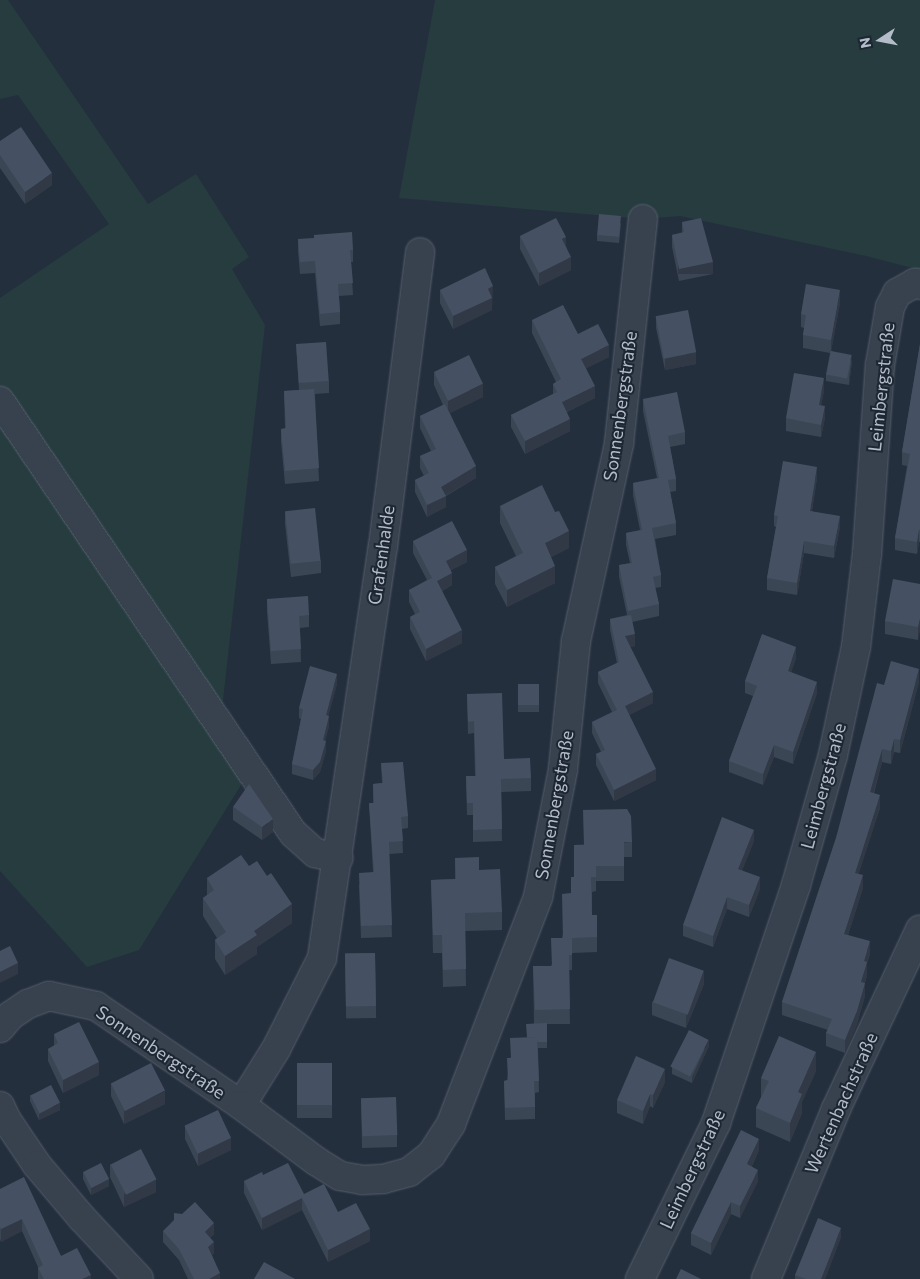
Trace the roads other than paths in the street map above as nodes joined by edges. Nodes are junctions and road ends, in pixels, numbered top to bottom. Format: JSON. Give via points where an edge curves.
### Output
{"nodes":[{"id":1,"x":643,"y":219,"type":"dead end"},
{"id":2,"x":420,"y":252,"type":"dead end"},
{"id":3,"x":920,"y":284,"type":"edge"},
{"id":4,"x":0,"y":401,"type":"edge"},
{"id":5,"x":338,"y":858,"type":"junction"},
{"id":6,"x":920,"y":930,"type":"edge"},
{"id":7,"x":0,"y":1028,"type":"edge"},
{"id":8,"x":241,"y":1105,"type":"junction"},
{"id":9,"x":0,"y":1106,"type":"edge"},
{"id":10,"x":139,"y":1279,"type":"edge"},
{"id":11,"x":640,"y":1279,"type":"edge"},
{"id":12,"x":766,"y":1279,"type":"edge"}],
"edges":[{"from":1,"to":8,"type":"street","name":"Sonnenbergstraße","via":[[619,443],[576,641],[563,769],[538,897],[451,1124],[431,1155],[409,1172],[383,1180],[362,1180],[340,1176]]},
{"from":2,"to":5,"type":"street","name":"Grafenhalde","via":[[383,546]]},
{"from":3,"to":11,"type":"street","name":"Leimbergstraße","via":[[915,283],[897,293],[890,307],[880,365],[867,554],[856,647],[833,755],[796,885],[716,1123]]},
{"from":4,"to":5,"type":"street","via":[[293,834],[315,853]]},
{"from":5,"to":8,"type":"street","name":"Sonnenbergstraße","via":[[322,958],[276,1049]]},
{"from":6,"to":12,"type":"street","name":"Wertenbachstraße","via":[[836,1109]]},
{"from":7,"to":8,"type":"street","name":"Sonnenbergstraße","via":[[22,1008],[49,996],[96,1006]]},
{"from":9,"to":10,"type":"street","via":[[37,1165]]}]}
